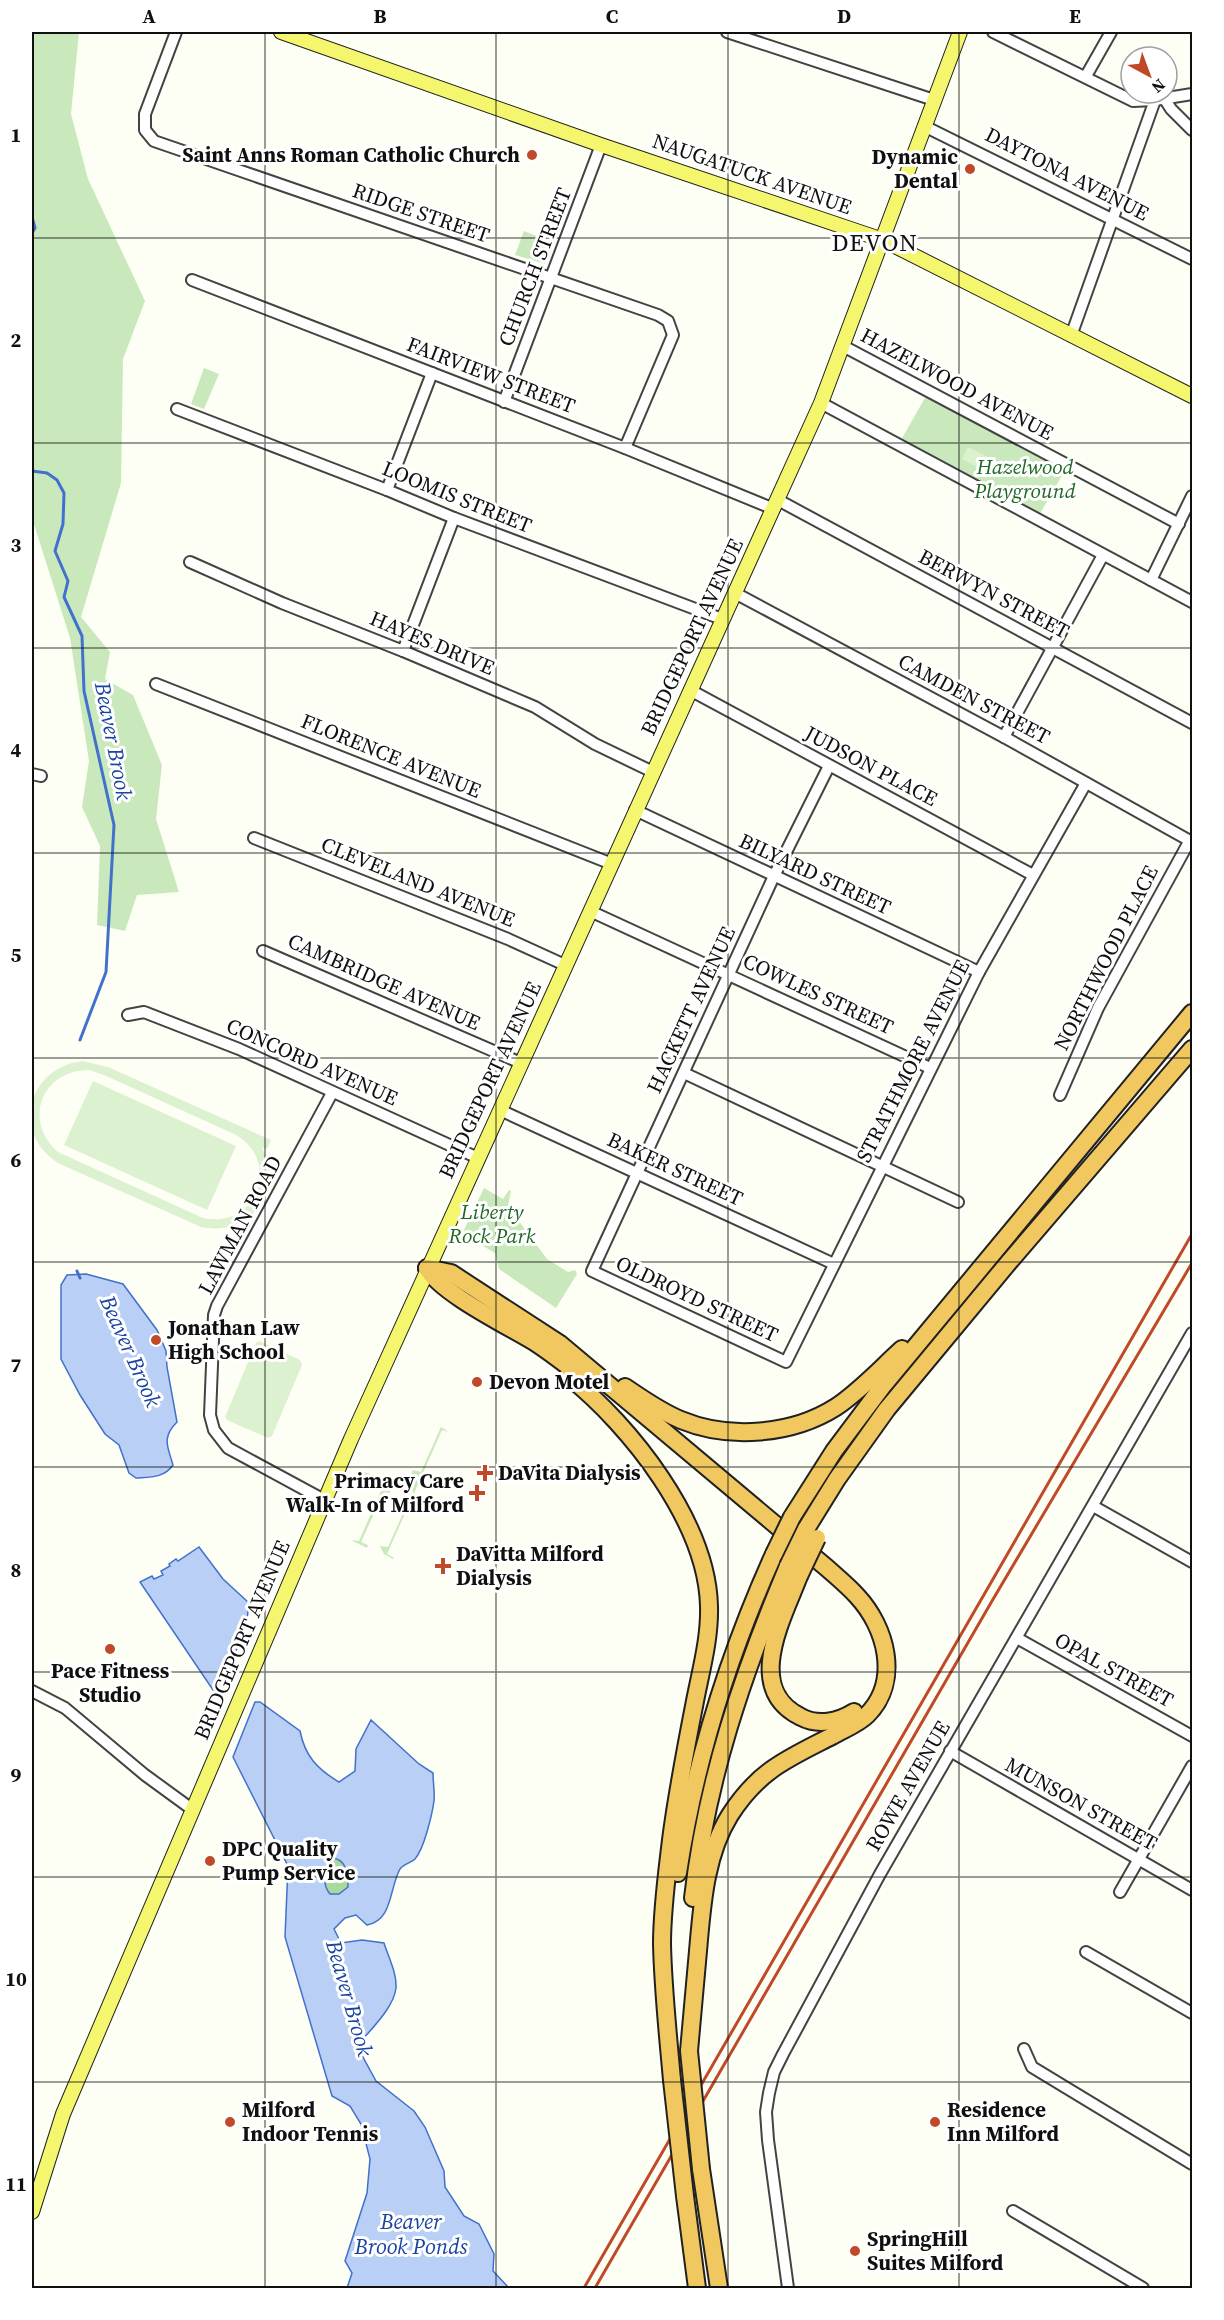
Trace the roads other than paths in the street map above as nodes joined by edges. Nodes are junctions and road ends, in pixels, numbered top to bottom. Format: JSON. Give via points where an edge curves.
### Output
{"nodes":[{"id":1,"x":176,"y":32,"type":"edge"},
{"id":2,"x":281,"y":32,"type":"edge"},
{"id":3,"x":727,"y":32,"type":"edge"},
{"id":4,"x":960,"y":32,"type":"edge"},
{"id":5,"x":993,"y":32,"type":"edge"},
{"id":6,"x":1111,"y":32,"type":"edge"},
{"id":7,"x":1086,"y":76,"type":"junction"},
{"id":8,"x":1119,"y":94,"type":"edge"},
{"id":9,"x":934,"y":100,"type":"junction"},
{"id":10,"x":1158,"y":105,"type":"edge"},
{"id":11,"x":1167,"y":105,"type":"edge"},
{"id":12,"x":924,"y":126,"type":"junction"},
{"id":13,"x":1192,"y":130,"type":"edge"},
{"id":14,"x":601,"y":145,"type":"junction"},
{"id":15,"x":1113,"y":219,"type":"junction"},
{"id":16,"x":883,"y":240,"type":"junction"},
{"id":17,"x":1192,"y":260,"type":"edge"},
{"id":18,"x":552,"y":279,"type":"junction"},
{"id":19,"x":192,"y":280,"type":"dead end"},
{"id":20,"x":1071,"y":336,"type":"junction"},
{"id":21,"x":843,"y":346,"type":"junction"},
{"id":22,"x":432,"y":373,"type":"junction"},
{"id":23,"x":1192,"y":396,"type":"edge"},
{"id":24,"x":504,"y":402,"type":"junction"},
{"id":25,"x":820,"y":402,"type":"junction"},
{"id":26,"x":177,"y":409,"type":"dead end"},
{"id":27,"x":625,"y":448,"type":"junction"},
{"id":28,"x":387,"y":490,"type":"junction"},
{"id":29,"x":1192,"y":496,"type":"edge"},
{"id":30,"x":776,"y":504,"type":"junction"},
{"id":31,"x":454,"y":518,"type":"junction"},
{"id":32,"x":1179,"y":524,"type":"junction"},
{"id":33,"x":1103,"y":555,"type":"junction"},
{"id":34,"x":190,"y":562,"type":"dead end"},
{"id":35,"x":1151,"y":580,"type":"junction"},
{"id":36,"x":735,"y":593,"type":"junction"},
{"id":37,"x":1192,"y":603,"type":"edge"},
{"id":38,"x":722,"y":619,"type":"junction"},
{"id":39,"x":1052,"y":647,"type":"junction"},
{"id":40,"x":403,"y":651,"type":"junction"},
{"id":41,"x":156,"y":684,"type":"dead end"},
{"id":42,"x":690,"y":690,"type":"junction"},
{"id":43,"x":1192,"y":723,"type":"edge"},
{"id":44,"x":1004,"y":737,"type":"junction"},
{"id":45,"x":829,"y":766,"type":"junction"},
{"id":46,"x":653,"y":772,"type":"junction"},
{"id":47,"x":1086,"y":783,"type":"junction"},
{"id":48,"x":635,"y":810,"type":"junction"},
{"id":49,"x":254,"y":838,"type":"dead end"},
{"id":50,"x":1191,"y":841,"type":"edge"},
{"id":51,"x":612,"y":864,"type":"junction"},
{"id":52,"x":1033,"y":875,"type":"junction"},
{"id":53,"x":774,"y":876,"type":"junction"},
{"id":54,"x":590,"y":911,"type":"junction"},
{"id":55,"x":264,"y":951,"type":"dead end"},
{"id":56,"x":565,"y":965,"type":"junction"},
{"id":57,"x":979,"y":972,"type":"junction"},
{"id":58,"x":729,"y":974,"type":"junction"},
{"id":59,"x":1192,"y":1013,"type":"edge"},
{"id":60,"x":128,"y":1015,"type":"dead end"},
{"id":61,"x":1192,"y":1049,"type":"edge"},
{"id":62,"x":521,"y":1063,"type":"junction"},
{"id":63,"x":930,"y":1068,"type":"junction"},
{"id":64,"x":684,"y":1073,"type":"junction"},
{"id":65,"x":332,"y":1093,"type":"junction"},
{"id":66,"x":1060,"y":1095,"type":"dead end"},
{"id":67,"x":500,"y":1110,"type":"junction"},
{"id":68,"x":478,"y":1158,"type":"junction"},
{"id":69,"x":882,"y":1166,"type":"junction"},
{"id":70,"x":638,"y":1173,"type":"junction"},
{"id":71,"x":958,"y":1203,"type":"dead end"},
{"id":72,"x":834,"y":1264,"type":"junction"},
{"id":73,"x":427,"y":1268,"type":"junction"},
{"id":74,"x":592,"y":1271,"type":"joint"},
{"id":75,"x":941,"y":1315,"type":"junction"},
{"id":76,"x":501,"y":1324,"type":"junction"},
{"id":77,"x":1192,"y":1333,"type":"edge"},
{"id":78,"x":560,"y":1344,"type":"junction"},
{"id":79,"x":786,"y":1362,"type":"joint"},
{"id":80,"x":324,"y":1500,"type":"junction"},
{"id":81,"x":1093,"y":1506,"type":"junction"},
{"id":82,"x":1192,"y":1562,"type":"edge"},
{"id":83,"x":793,"y":1571,"type":"junction"},
{"id":84,"x":1017,"y":1638,"type":"junction"},
{"id":85,"x":32,"y":1690,"type":"edge"},
{"id":86,"x":1192,"y":1736,"type":"edge"},
{"id":87,"x":951,"y":1751,"type":"junction"},
{"id":88,"x":1192,"y":1766,"type":"edge"},
{"id":89,"x":193,"y":1810,"type":"junction"},
{"id":90,"x":1138,"y":1859,"type":"junction"},
{"id":91,"x":1192,"y":1890,"type":"edge"},
{"id":92,"x":1120,"y":1892,"type":"dead end"},
{"id":93,"x":1086,"y":1952,"type":"dead end"},
{"id":94,"x":1192,"y":2013,"type":"edge"},
{"id":95,"x":1024,"y":2049,"type":"dead end"},
{"id":96,"x":689,"y":2051,"type":"junction"},
{"id":97,"x":672,"y":2080,"type":"junction"},
{"id":98,"x":1192,"y":2164,"type":"edge"},
{"id":99,"x":686,"y":2202,"type":"junction"},
{"id":100,"x":707,"y":2208,"type":"junction"},
{"id":101,"x":1013,"y":2211,"type":"dead end"},
{"id":102,"x":32,"y":2212,"type":"edge"},
{"id":103,"x":686,"y":2289,"type":"edge"},
{"id":104,"x":697,"y":2289,"type":"edge"},
{"id":105,"x":719,"y":2289,"type":"edge"},
{"id":106,"x":728,"y":2289,"type":"edge"},
{"id":107,"x":788,"y":2289,"type":"edge"},
{"id":108,"x":1143,"y":2289,"type":"edge"}],
"edges":[{"from":1,"to":18,"type":"street","name":"RIDGE STREET","via":[[146,114],[148,136]]},
{"from":2,"to":14,"type":"main road","name":"NAUGATUCK AVENUE"},
{"from":3,"to":9,"type":"street"},
{"from":4,"to":9,"type":"main road","name":"BRIDGEPORT AVENUE"},
{"from":5,"to":7,"type":"street"},
{"from":6,"to":7,"type":"street"},
{"from":7,"to":8,"type":"street"},
{"from":9,"to":12,"type":"main road","name":"BRIDGEPORT AVENUE"},
{"from":10,"to":15,"type":"street"},
{"from":11,"to":13,"type":"street"},
{"from":12,"to":15,"type":"street","name":"DAYTONA AVENUE"},
{"from":12,"to":16,"type":"main road","name":"BRIDGEPORT AVENUE"},
{"from":14,"to":16,"type":"main road","name":"NAUGATUCK AVENUE"},
{"from":14,"to":18,"type":"street","name":"CHURCH STREET"},
{"from":15,"to":17,"type":"street","name":"DAYTONA AVENUE"},
{"from":15,"to":20,"type":"street"},
{"from":16,"to":20,"type":"main road","name":"NAUGATUCK AVENUE"},
{"from":16,"to":21,"type":"main road","name":"BRIDGEPORT AVENUE"},
{"from":18,"to":24,"type":"street","name":"CHURCH STREET"},
{"from":18,"to":27,"type":"street","name":"RIDGE STREET","via":[[668,321],[673,335]]},
{"from":19,"to":22,"type":"street","name":"FAIRVIEW STREET"},
{"from":20,"to":23,"type":"main road","name":"NAUGATUCK AVENUE"},
{"from":21,"to":25,"type":"main road","name":"BRIDGEPORT AVENUE"},
{"from":21,"to":32,"type":"street","name":"HAZELWOOD AVENUE"},
{"from":22,"to":24,"type":"street","name":"FAIRVIEW STREET"},
{"from":22,"to":28,"type":"street"},
{"from":24,"to":27,"type":"street","name":"FAIRVIEW STREET"},
{"from":25,"to":30,"type":"main road","name":"BRIDGEPORT AVENUE"},
{"from":25,"to":33,"type":"street"},
{"from":26,"to":28,"type":"street","name":"LOOMIS STREET"},
{"from":27,"to":30,"type":"street","name":"FAIRVIEW STREET"},
{"from":28,"to":31,"type":"street","name":"LOOMIS STREET"},
{"from":29,"to":32,"type":"street"},
{"from":30,"to":36,"type":"main road","name":"BRIDGEPORT AVENUE"},
{"from":30,"to":39,"type":"street","name":"BERWYN STREET"},
{"from":31,"to":38,"type":"street","name":"LOOMIS STREET"},
{"from":31,"to":40,"type":"street"},
{"from":32,"to":35,"type":"street"},
{"from":33,"to":35,"type":"street"},
{"from":33,"to":39,"type":"street"},
{"from":34,"to":40,"type":"street","name":"HAYES DRIVE"},
{"from":35,"to":37,"type":"street"},
{"from":36,"to":38,"type":"main road","name":"BRIDGEPORT AVENUE"},
{"from":36,"to":44,"type":"street","name":"CAMDEN STREET"},
{"from":38,"to":42,"type":"main road","name":"BRIDGEPORT AVENUE"},
{"from":39,"to":43,"type":"street","name":"BERWYN STREET"},
{"from":39,"to":44,"type":"street"},
{"from":40,"to":46,"type":"street","name":"HAYES DRIVE","via":[[535,707],[595,744]]},
{"from":41,"to":51,"type":"street","name":"FLORENCE AVENUE"},
{"from":42,"to":45,"type":"street","name":"JUDSON PLACE"},
{"from":42,"to":46,"type":"main road","name":"BRIDGEPORT AVENUE"},
{"from":44,"to":47,"type":"street","name":"CAMDEN STREET"},
{"from":45,"to":52,"type":"street","name":"JUDSON PLACE"},
{"from":45,"to":53,"type":"street","name":"HACKETT AVENUE"},
{"from":46,"to":48,"type":"main road","name":"BRIDGEPORT AVENUE"},
{"from":47,"to":50,"type":"street","name":"CAMDEN STREET"},
{"from":47,"to":52,"type":"street","name":"STRATHMORE AVENUE"},
{"from":48,"to":51,"type":"main road","name":"BRIDGEPORT AVENUE"},
{"from":48,"to":53,"type":"street","name":"BILYARD STREET"},
{"from":49,"to":56,"type":"street","name":"CLEVELAND AVENUE"},
{"from":50,"to":66,"type":"street","name":"NORTHWOOD PLACE","via":[[1098,1008]]},
{"from":51,"to":54,"type":"main road","name":"BRIDGEPORT AVENUE"},
{"from":52,"to":57,"type":"street","name":"STRATHMORE AVENUE"},
{"from":53,"to":57,"type":"street","name":"BILYARD STREET"},
{"from":53,"to":58,"type":"street","name":"HACKETT AVENUE"},
{"from":54,"to":56,"type":"main road","name":"BRIDGEPORT AVENUE"},
{"from":54,"to":58,"type":"street","name":"COWLES STREET"},
{"from":55,"to":62,"type":"street","name":"CAMBRIDGE AVENUE"},
{"from":56,"to":62,"type":"main road","name":"BRIDGEPORT AVENUE"},
{"from":57,"to":63,"type":"street","name":"STRATHMORE AVENUE"},
{"from":58,"to":63,"type":"street","name":"COWLES STREET"},
{"from":58,"to":64,"type":"street","name":"HACKETT AVENUE"},
{"from":59,"to":75,"type":"highway"},
{"from":60,"to":65,"type":"street","name":"CONCORD AVENUE","via":[[144,1012],[239,1049]]},
{"from":61,"to":83,"type":"highway","bridge":true,"via":[[887,1409],[837,1479]]},
{"from":62,"to":67,"type":"main road","name":"BRIDGEPORT AVENUE"},
{"from":63,"to":69,"type":"street","name":"STRATHMORE AVENUE"},
{"from":64,"to":69,"type":"street"},
{"from":64,"to":70,"type":"street","name":"HACKETT AVENUE"},
{"from":65,"to":68,"type":"street","name":"CONCORD AVENUE"},
{"from":65,"to":80,"type":"street","name":"LAWMAN ROAD","via":[[214,1315],[210,1415],[214,1430],[228,1448]]},
{"from":67,"to":68,"type":"main road","name":"BRIDGEPORT AVENUE"},
{"from":67,"to":70,"type":"street","name":"BAKER STREET"},
{"from":68,"to":73,"type":"main road","name":"BRIDGEPORT AVENUE"},
{"from":69,"to":71,"type":"street"},
{"from":69,"to":72,"type":"street","name":"STRATHMORE AVENUE"},
{"from":70,"to":72,"type":"street","name":"BAKER STREET"},
{"from":70,"to":74,"type":"street","name":"HACKETT AVENUE"},
{"from":72,"to":79,"type":"street","name":"STRATHMORE AVENUE"},
{"from":73,"to":76,"type":"highway","via":[[444,1287]]},
{"from":73,"to":78,"type":"highway","via":[[451,1273]]},
{"from":73,"to":80,"type":"main road","name":"BRIDGEPORT AVENUE"},
{"from":74,"to":79,"type":"street","name":"OLDROYD STREET"},
{"from":75,"to":78,"type":"highway","via":[[837,1406],[794,1425],[752,1432],[681,1420]]},
{"from":75,"to":97,"type":"highway","bridge":true,"via":[[841,1442],[792,1517],[724,1680],[706,1736],[678,1874],[671,1943]]},
{"from":76,"to":83,"type":"highway","via":[[567,1365],[660,1437],[851,1603],[874,1640],[877,1672],[865,1702],[851,1714],[833,1721],[811,1721],[795,1714],[780,1700],[770,1680],[770,1661]]},
{"from":76,"to":97,"type":"highway","via":[[576,1382],[632,1441],[670,1492],[701,1558],[708,1624],[676,1802],[663,1906],[663,1978]]},
{"from":77,"to":81,"type":"street","name":"ROWE AVENUE"},
{"from":78,"to":96,"type":"highway","via":[[856,1595],[874,1620],[884,1645],[884,1685],[867,1715],[776,1765],[747,1791],[729,1816],[717,1841],[703,1902]]},
{"from":80,"to":89,"type":"main road","name":"BRIDGEPORT AVENUE"},
{"from":81,"to":82,"type":"street"},
{"from":81,"to":84,"type":"street","name":"ROWE AVENUE"},
{"from":83,"to":96,"type":"highway","via":[[766,1618],[733,1711],[707,1811],[689,1950]]},
{"from":84,"to":86,"type":"street","name":"OPAL STREET"},
{"from":84,"to":87,"type":"street","name":"ROWE AVENUE"},
{"from":85,"to":89,"type":"street","via":[[65,1707]]},
{"from":87,"to":90,"type":"street","name":"MUNSON STREET"},
{"from":87,"to":107,"type":"street","name":"ROWE AVENUE","via":[[834,1955],[774,2072],[766,2112]]},
{"from":88,"to":90,"type":"street"},
{"from":89,"to":102,"type":"main road","name":"BRIDGEPORT AVENUE","via":[[63,2114]]},
{"from":90,"to":91,"type":"street","name":"MUNSON STREET"},
{"from":90,"to":92,"type":"street"},
{"from":93,"to":94,"type":"street"},
{"from":95,"to":98,"type":"street","via":[[1032,2067]]},
{"from":96,"to":100,"type":"highway","bridge":true},
{"from":97,"to":99,"type":"highway","bridge":true},
{"from":99,"to":103,"type":"highway"},
{"from":99,"to":104,"type":"highway"},
{"from":100,"to":105,"type":"highway"},
{"from":100,"to":106,"type":"highway"},
{"from":101,"to":108,"type":"street"}]}
